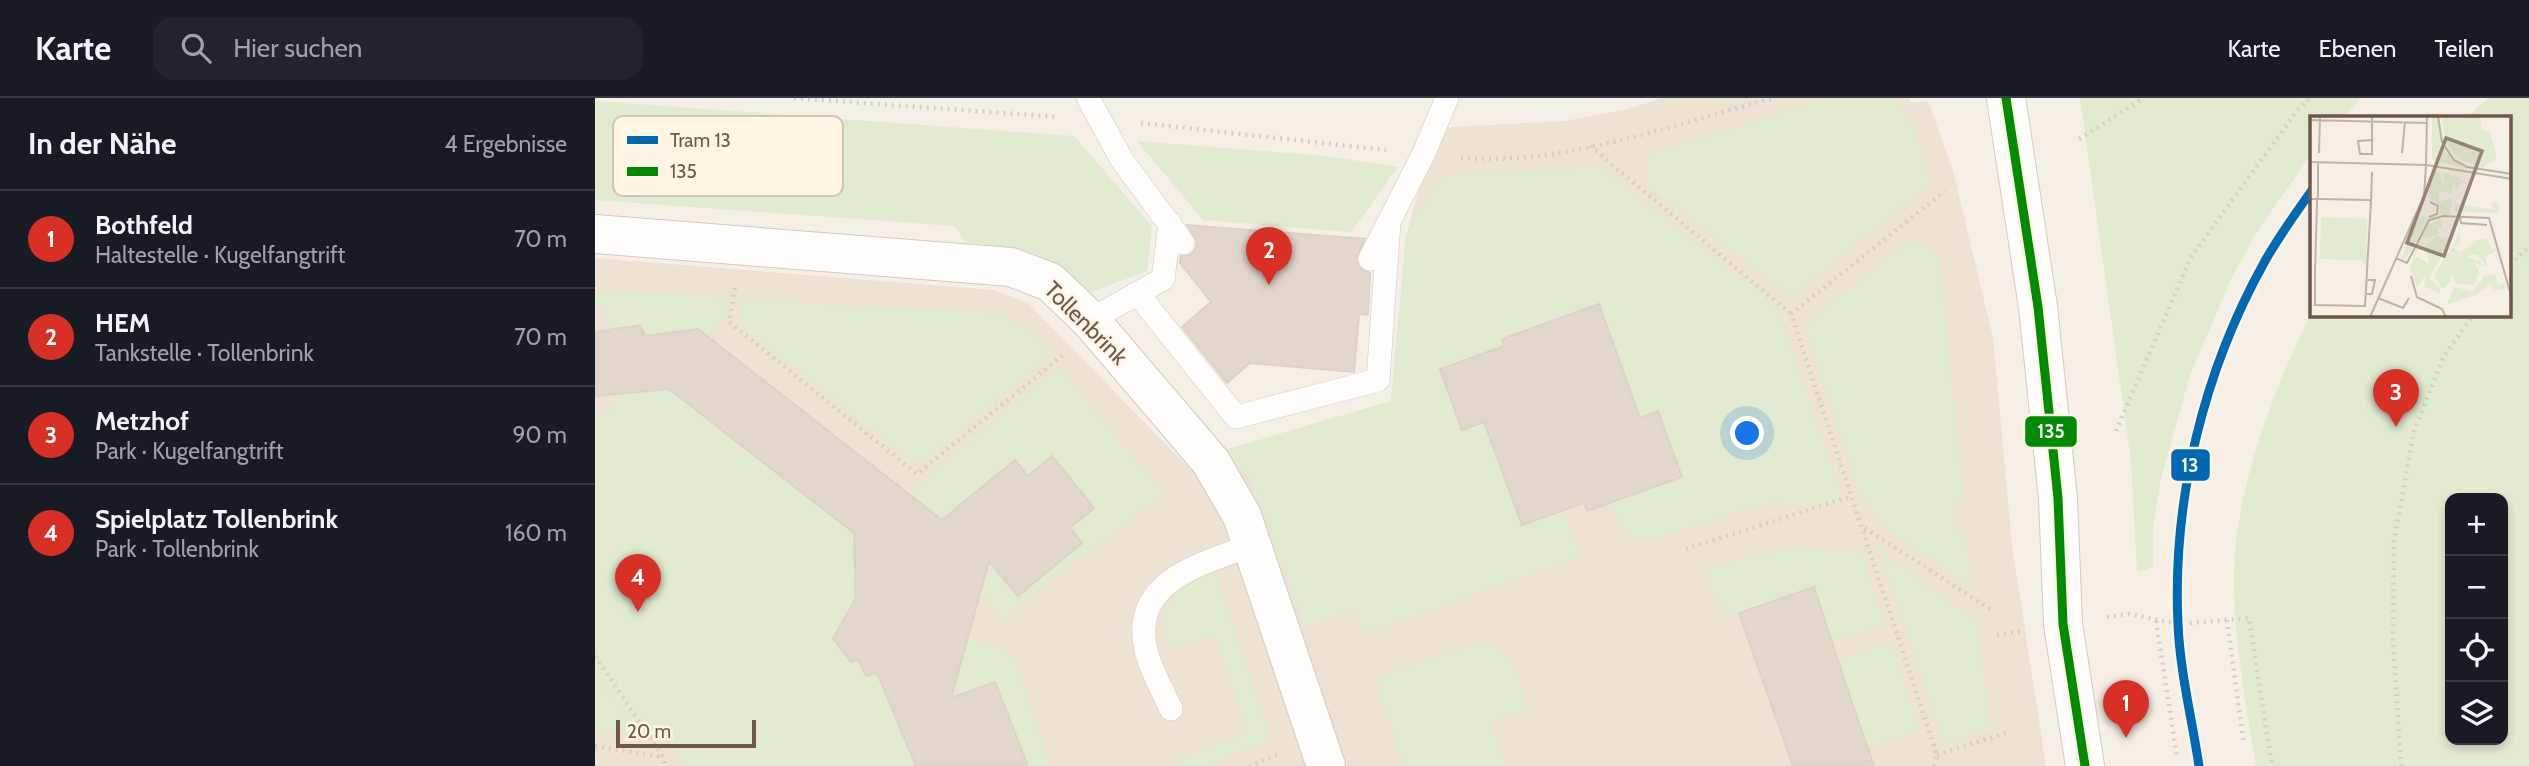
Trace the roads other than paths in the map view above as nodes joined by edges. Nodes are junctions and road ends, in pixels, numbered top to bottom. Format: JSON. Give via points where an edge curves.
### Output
{"nodes":[{"id":1,"x":1447,"y":98,"type":"edge"},
{"id":2,"x":2005,"y":98,"type":"edge"},
{"id":3,"x":1093,"y":108,"type":"edge"},
{"id":4,"x":1389,"y":222,"type":"junction"},
{"id":5,"x":1170,"y":223,"type":"junction"},
{"id":6,"x":595,"y":234,"type":"edge"},
{"id":7,"x":1183,"y":243,"type":"dead end"},
{"id":8,"x":1370,"y":259,"type":"dead end"},
{"id":9,"x":1137,"y":293,"type":"junction"},
{"id":10,"x":1093,"y":324,"type":"junction"},
{"id":11,"x":1252,"y":545,"type":"junction"},
{"id":12,"x":1171,"y":709,"type":"dead end"},
{"id":13,"x":1326,"y":766,"type":"edge"},
{"id":14,"x":2085,"y":766,"type":"edge"}],
"edges":[{"from":1,"to":4,"type":"lane"},
{"from":2,"to":14,"type":"street","via":[[2038,307],[2058,498],[2063,624]]},
{"from":3,"to":5,"type":"lane","via":[[1122,159]]},
{"from":4,"to":8,"type":"lane"},
{"from":4,"to":9,"type":"lane","via":[[1378,380],[1236,417]]},
{"from":5,"to":7,"type":"lane"},
{"from":5,"to":9,"type":"lane","via":[[1163,279]]},
{"from":6,"to":10,"type":"street","name":"Tollenbrink","via":[[1011,267],[1050,282]]},
{"from":9,"to":10,"type":"lane"},
{"from":10,"to":11,"type":"street","name":"Tollenbrink","via":[[1211,463],[1242,516]]},
{"from":11,"to":12,"type":"lane","via":[[1189,569],[1170,581],[1148,607],[1147,654]]},
{"from":11,"to":13,"type":"street","name":"Tollenbrink"}]}
